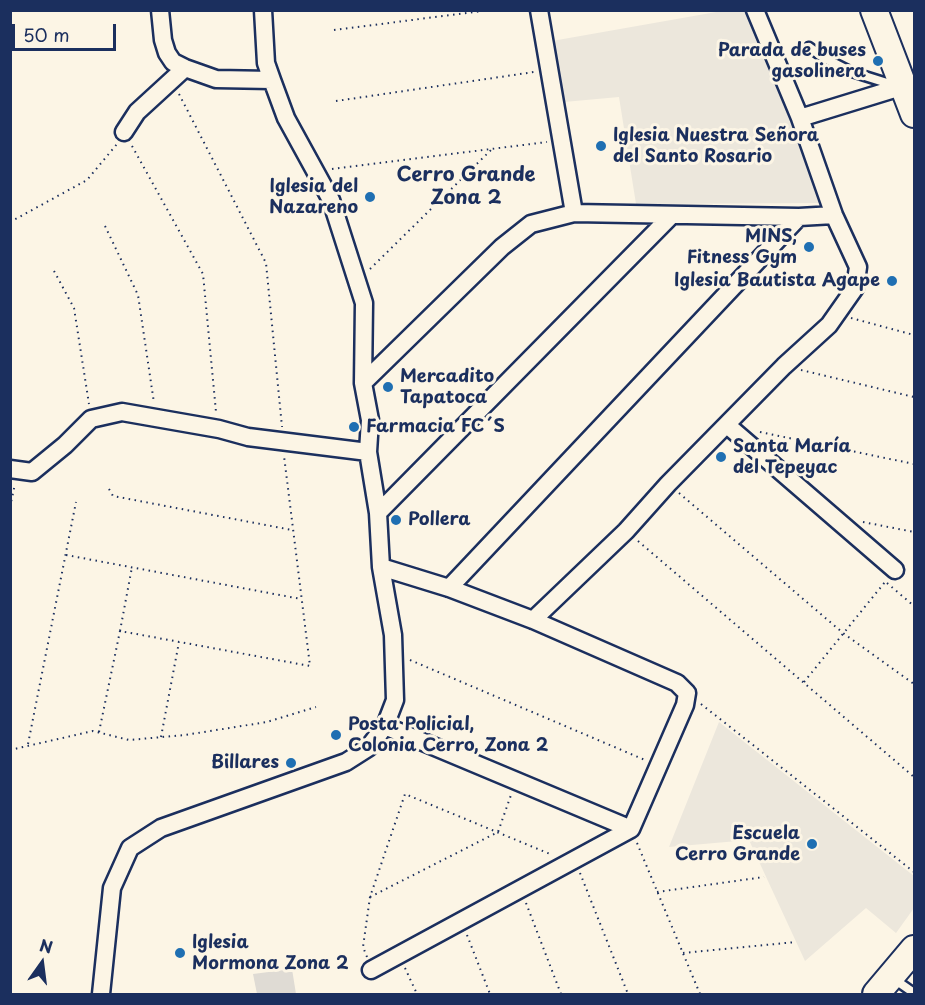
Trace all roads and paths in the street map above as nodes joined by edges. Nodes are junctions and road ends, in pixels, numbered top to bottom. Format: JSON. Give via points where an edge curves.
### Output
{"nodes":[{"id":1,"x":160,"y":10,"type":"edge"},
{"id":2,"x":263,"y":10,"type":"edge"},
{"id":3,"x":490,"y":10,"type":"edge"},
{"id":4,"x":539,"y":10,"type":"edge"},
{"id":5,"x":755,"y":10,"type":"edge"},
{"id":6,"x":873,"y":10,"type":"edge"},
{"id":7,"x":334,"y":30,"type":"dead end"},
{"id":8,"x":809,"y":47,"type":"dead end"},
{"id":9,"x":185,"y":69,"type":"junction"},
{"id":10,"x":549,"y":70,"type":"junction"},
{"id":11,"x":272,"y":80,"type":"junction"},
{"id":12,"x":172,"y":81,"type":"junction"},
{"id":13,"x":909,"y":99,"type":"edge"},
{"id":14,"x":336,"y":101,"type":"dead end"},
{"id":15,"x":800,"y":118,"type":"junction"},
{"id":16,"x":124,"y":132,"type":"junction"},
{"id":17,"x":560,"y":140,"type":"junction"},
{"id":18,"x":492,"y":148,"type":"junction"},
{"id":19,"x":315,"y":171,"type":"junction"},
{"id":20,"x":574,"y":213,"type":"junction"},
{"id":21,"x":834,"y":215,"type":"junction"},
{"id":22,"x":672,"y":216,"type":"junction"},
{"id":23,"x":799,"y":217,"type":"junction"},
{"id":24,"x":10,"y":222,"type":"edge"},
{"id":25,"x":105,"y":226,"type":"dead end"},
{"id":26,"x":54,"y":271,"type":"dead end"},
{"id":27,"x":357,"y":282,"type":"junction"},
{"id":28,"x":837,"y":314,"type":"junction"},
{"id":29,"x":915,"y":335,"type":"edge"},
{"id":30,"x":784,"y":366,"type":"junction"},
{"id":31,"x":363,"y":383,"type":"junction"},
{"id":32,"x":915,"y":397,"type":"edge"},
{"id":33,"x":156,"y":418,"type":"junction"},
{"id":34,"x":91,"y":419,"type":"junction"},
{"id":35,"x":727,"y":425,"type":"junction"},
{"id":36,"x":219,"y":429,"type":"junction"},
{"id":37,"x":283,"y":440,"type":"junction"},
{"id":38,"x":368,"y":452,"type":"junction"},
{"id":39,"x":915,"y":464,"type":"edge"},
{"id":40,"x":14,"y":470,"type":"edge"},
{"id":41,"x":668,"y":484,"type":"junction"},
{"id":42,"x":110,"y":489,"type":"dead end"},
{"id":43,"x":11,"y":499,"type":"edge"},
{"id":44,"x":76,"y":502,"type":"dead end"},
{"id":45,"x":10,"y":507,"type":"edge"},
{"id":46,"x":378,"y":513,"type":"junction"},
{"id":47,"x":834,"y":516,"type":"junction"},
{"id":48,"x":292,"y":530,"type":"junction"},
{"id":49,"x":626,"y":531,"type":"junction"},
{"id":50,"x":915,"y":532,"type":"edge"},
{"id":51,"x":66,"y":555,"type":"junction"},
{"id":52,"x":132,"y":567,"type":"junction"},
{"id":53,"x":381,"y":567,"type":"junction"},
{"id":54,"x":890,"y":576,"type":"junction"},
{"id":55,"x":448,"y":588,"type":"junction"},
{"id":56,"x":301,"y":599,"type":"junction"},
{"id":57,"x":915,"y":606,"type":"edge"},
{"id":58,"x":533,"y":620,"type":"junction"},
{"id":59,"x":120,"y":631,"type":"junction"},
{"id":60,"x":843,"y":633,"type":"junction"},
{"id":61,"x":179,"y":642,"type":"junction"},
{"id":62,"x":394,"y":654,"type":"junction"},
{"id":63,"x":804,"y":682,"type":"junction"},
{"id":64,"x":915,"y":684,"type":"edge"},
{"id":65,"x":687,"y":693,"type":"junction"},
{"id":66,"x":316,"y":707,"type":"dead end"},
{"id":67,"x":385,"y":726,"type":"junction"},
{"id":68,"x":99,"y":732,"type":"junction"},
{"id":69,"x":161,"y":737,"type":"junction"},
{"id":70,"x":28,"y":745,"type":"junction"},
{"id":71,"x":10,"y":750,"type":"edge"},
{"id":72,"x":659,"y":766,"type":"junction"},
{"id":73,"x":915,"y":777,"type":"edge"},
{"id":74,"x":516,"y":781,"type":"junction"},
{"id":75,"x":631,"y":829,"type":"junction"},
{"id":76,"x":498,"y":832,"type":"junction"},
{"id":77,"x":572,"y":861,"type":"junction"},
{"id":78,"x":915,"y":872,"type":"edge"},
{"id":79,"x":764,"y":877,"type":"dead end"},
{"id":80,"x":520,"y":889,"type":"junction"},
{"id":81,"x":657,"y":892,"type":"junction"},
{"id":82,"x":369,"y":897,"type":"junction"},
{"id":83,"x":462,"y":921,"type":"junction"},
{"id":84,"x":796,"y":942,"type":"dead end"},
{"id":85,"x":915,"y":949,"type":"edge"},
{"id":86,"x":683,"y":953,"type":"junction"},
{"id":87,"x":399,"y":955,"type":"junction"},
{"id":88,"x":371,"y":970,"type":"joint"},
{"id":89,"x":884,"y":986,"type":"edge"},
{"id":90,"x":915,"y":993,"type":"edge"},
{"id":91,"x":101,"y":994,"type":"edge"},
{"id":92,"x":417,"y":994,"type":"edge"},
{"id":93,"x":490,"y":994,"type":"edge"},
{"id":94,"x":561,"y":994,"type":"edge"},
{"id":95,"x":628,"y":994,"type":"edge"},
{"id":96,"x":700,"y":994,"type":"edge"}],
"edges":[{"from":1,"to":9,"type":"street","via":[[167,53]]},
{"from":2,"to":11,"type":"street","via":[[266,63]]},
{"from":3,"to":7,"type":"path"},
{"from":4,"to":10,"type":"street"},
{"from":5,"to":15,"type":"street"},
{"from":6,"to":13,"type":"main road"},
{"from":8,"to":13,"type":"lane","via":[[852,72],[887,83]]},
{"from":9,"to":11,"type":"street","via":[[216,79]]},
{"from":9,"to":12,"type":"street"},
{"from":10,"to":14,"type":"path"},
{"from":10,"to":17,"type":"street"},
{"from":11,"to":19,"type":"street","via":[[286,118]]},
{"from":12,"to":16,"type":"street","via":[[137,112]]},
{"from":12,"to":37,"type":"path","via":[[266,263]]},
{"from":13,"to":15,"type":"street"},
{"from":15,"to":21,"type":"street"},
{"from":16,"to":24,"type":"path","via":[[87,180]]},
{"from":16,"to":36,"type":"path","via":[[203,274]]},
{"from":17,"to":18,"type":"path"},
{"from":17,"to":20,"type":"street"},
{"from":18,"to":19,"type":"path"},
{"from":18,"to":27,"type":"path"},
{"from":19,"to":27,"type":"street","via":[[331,200]]},
{"from":20,"to":22,"type":"street"},
{"from":20,"to":31,"type":"street","via":[[531,224],[502,247]]},
{"from":21,"to":23,"type":"street"},
{"from":21,"to":28,"type":"street","via":[[858,267],[855,288]]},
{"from":22,"to":23,"type":"street"},
{"from":22,"to":46,"type":"street"},
{"from":23,"to":55,"type":"street"},
{"from":25,"to":33,"type":"path","via":[[138,295]]},
{"from":26,"to":34,"type":"path","via":[[74,308]]},
{"from":27,"to":31,"type":"street","via":[[364,303]]},
{"from":28,"to":29,"type":"path"},
{"from":28,"to":30,"type":"street"},
{"from":30,"to":32,"type":"path"},
{"from":30,"to":35,"type":"street"},
{"from":31,"to":38,"type":"street","via":[[370,420]]},
{"from":33,"to":34,"type":"street","via":[[122,412]]},
{"from":33,"to":36,"type":"street"},
{"from":34,"to":40,"type":"street","via":[[32,472]]},
{"from":35,"to":39,"type":"path"},
{"from":35,"to":41,"type":"street"},
{"from":35,"to":47,"type":"street"},
{"from":36,"to":37,"type":"street","via":[[248,438]]},
{"from":37,"to":38,"type":"street"},
{"from":37,"to":48,"type":"path"},
{"from":38,"to":46,"type":"street"},
{"from":40,"to":43,"type":"path"},
{"from":41,"to":49,"type":"street"},
{"from":41,"to":60,"type":"path"},
{"from":42,"to":48,"type":"path","via":[[113,496]]},
{"from":43,"to":45,"type":"path"},
{"from":44,"to":51,"type":"path"},
{"from":46,"to":53,"type":"street"},
{"from":47,"to":50,"type":"path"},
{"from":47,"to":54,"type":"street"},
{"from":48,"to":56,"type":"path"},
{"from":49,"to":58,"type":"street"},
{"from":49,"to":63,"type":"path"},
{"from":51,"to":52,"type":"path"},
{"from":51,"to":70,"type":"path"},
{"from":52,"to":56,"type":"path"},
{"from":52,"to":59,"type":"path"},
{"from":53,"to":55,"type":"street"},
{"from":53,"to":62,"type":"street"},
{"from":54,"to":57,"type":"path"},
{"from":54,"to":60,"type":"path"},
{"from":55,"to":58,"type":"street"},
{"from":56,"to":61,"type":"path","via":[[310,666]]},
{"from":58,"to":65,"type":"street","via":[[677,683]]},
{"from":59,"to":61,"type":"path"},
{"from":59,"to":68,"type":"path"},
{"from":60,"to":63,"type":"path"},
{"from":60,"to":64,"type":"path"},
{"from":61,"to":69,"type":"path"},
{"from":62,"to":67,"type":"street","via":[[395,700]]},
{"from":62,"to":72,"type":"path"},
{"from":63,"to":73,"type":"path"},
{"from":65,"to":72,"type":"street"},
{"from":65,"to":78,"type":"path"},
{"from":66,"to":69,"type":"path","via":[[267,723]]},
{"from":67,"to":74,"type":"street"},
{"from":67,"to":91,"type":"street","via":[[368,748],[346,762],[161,828],[130,848],[112,888]]},
{"from":68,"to":69,"type":"path","via":[[129,740]]},
{"from":68,"to":70,"type":"path"},
{"from":70,"to":71,"type":"path"},
{"from":72,"to":75,"type":"street"},
{"from":74,"to":75,"type":"street"},
{"from":74,"to":76,"type":"path"},
{"from":75,"to":77,"type":"street"},
{"from":75,"to":81,"type":"path"},
{"from":76,"to":77,"type":"path"},
{"from":76,"to":82,"type":"path"},
{"from":76,"to":82,"type":"path","via":[[405,794]]},
{"from":77,"to":80,"type":"street"},
{"from":77,"to":95,"type":"path"},
{"from":79,"to":81,"type":"path"},
{"from":80,"to":83,"type":"street"},
{"from":80,"to":94,"type":"path"},
{"from":81,"to":86,"type":"path"},
{"from":82,"to":88,"type":"path","via":[[363,947]]},
{"from":83,"to":87,"type":"street"},
{"from":83,"to":93,"type":"path"},
{"from":84,"to":86,"type":"path"},
{"from":85,"to":89,"type":"main road"},
{"from":86,"to":96,"type":"path"},
{"from":87,"to":88,"type":"street"},
{"from":87,"to":92,"type":"path"},
{"from":89,"to":90,"type":"lane"}]}
